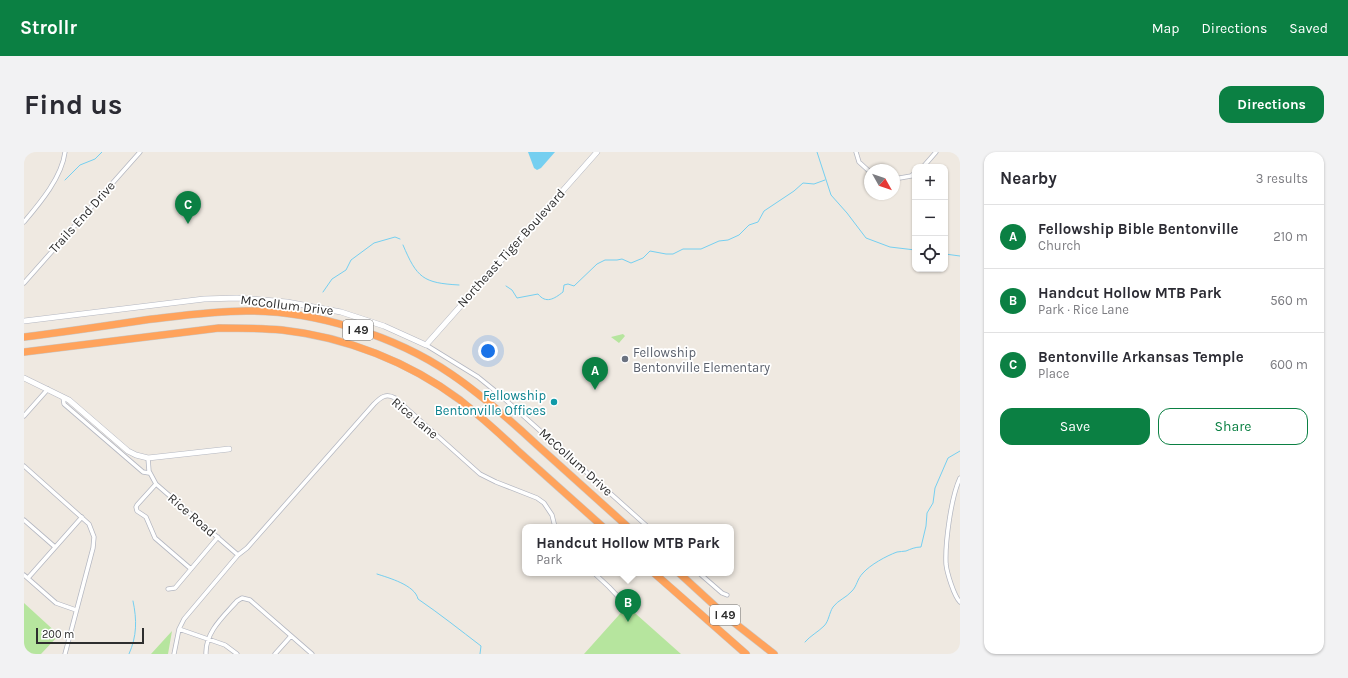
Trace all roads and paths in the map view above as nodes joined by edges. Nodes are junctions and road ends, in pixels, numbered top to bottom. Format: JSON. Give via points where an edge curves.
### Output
{"nodes":[{"id":1,"x":65,"y":152,"type":"edge"},
{"id":2,"x":140,"y":152,"type":"edge"},
{"id":3,"x":596,"y":152,"type":"edge"},
{"id":4,"x":856,"y":152,"type":"edge"},
{"id":5,"x":936,"y":152,"type":"edge"},
{"id":6,"x":925,"y":164,"type":"edge"},
{"id":7,"x":864,"y":167,"type":"edge"},
{"id":8,"x":912,"y":175,"type":"edge"},
{"id":9,"x":900,"y":178,"type":"edge"},
{"id":10,"x":24,"y":222,"type":"edge"},
{"id":11,"x":24,"y":283,"type":"edge"},
{"id":12,"x":24,"y":321,"type":"edge"},
{"id":13,"x":24,"y":336,"type":"edge"},
{"id":14,"x":426,"y":345,"type":"junction"},
{"id":15,"x":24,"y":352,"type":"edge"},
{"id":16,"x":24,"y":378,"type":"edge"},
{"id":17,"x":48,"y":389,"type":"junction"},
{"id":18,"x":63,"y":397,"type":"junction"},
{"id":19,"x":24,"y":416,"type":"edge"},
{"id":20,"x":229,"y":449,"type":"dead end"},
{"id":21,"x":148,"y":458,"type":"junction"},
{"id":22,"x":24,"y":466,"type":"edge"},
{"id":23,"x":150,"y":473,"type":"junction"},
{"id":24,"x":960,"y":478,"type":"edge"},
{"id":25,"x":156,"y":484,"type":"junction"},
{"id":26,"x":82,"y":517,"type":"junction"},
{"id":27,"x":24,"y":520,"type":"edge"},
{"id":28,"x":554,"y":524,"type":"edge"},
{"id":29,"x":600,"y":524,"type":"edge"},
{"id":30,"x":625,"y":524,"type":"edge"},
{"id":31,"x":645,"y":524,"type":"edge"},
{"id":32,"x":218,"y":537,"type":"junction"},
{"id":33,"x":55,"y":547,"type":"junction"},
{"id":34,"x":238,"y":555,"type":"junction"},
{"id":35,"x":191,"y":569,"type":"junction"},
{"id":36,"x":24,"y":575,"type":"edge"},
{"id":37,"x":597,"y":576,"type":"edge"},
{"id":38,"x":657,"y":576,"type":"edge"},
{"id":39,"x":682,"y":576,"type":"edge"},
{"id":40,"x":702,"y":576,"type":"edge"},
{"id":41,"x":28,"y":578,"type":"junction"},
{"id":42,"x":168,"y":589,"type":"dead end"},
{"id":43,"x":727,"y":595,"type":"dead end"},
{"id":44,"x":960,"y":602,"type":"edge"},
{"id":45,"x":625,"y":604,"type":"dead end"},
{"id":46,"x":76,"y":610,"type":"junction"},
{"id":47,"x":179,"y":629,"type":"junction"},
{"id":48,"x":291,"y":636,"type":"junction"},
{"id":49,"x":208,"y":640,"type":"junction"},
{"id":50,"x":65,"y":654,"type":"edge"},
{"id":51,"x":174,"y":654,"type":"edge"},
{"id":52,"x":206,"y":654,"type":"edge"},
{"id":53,"x":237,"y":654,"type":"edge"},
{"id":54,"x":275,"y":654,"type":"edge"},
{"id":55,"x":312,"y":654,"type":"edge"},
{"id":56,"x":746,"y":654,"type":"edge"},
{"id":57,"x":774,"y":654,"type":"edge"}],
"edges":[{"from":1,"to":10,"type":"street","via":[[53,182]]},
{"from":2,"to":11,"type":"street","name":"Trails End Drive"},
{"from":3,"to":14,"type":"street","name":"Northeast Tiger Boulevard"},
{"from":4,"to":7,"type":"street","via":[[859,162]]},
{"from":5,"to":6,"type":"street"},
{"from":8,"to":9,"type":"street"},
{"from":12,"to":14,"type":"street","name":"McCollum Drive","via":[[204,299],[237,298],[287,302],[341,312],[384,326]]},
{"from":13,"to":30,"type":"highway","number":"I 49","via":[[188,315],[248,311],[308,317],[368,333],[424,358],[475,391]]},
{"from":14,"to":31,"type":"street","name":"McCollum Drive","via":[[478,377],[499,394]]},
{"from":15,"to":29,"type":"highway","number":"I 49","via":[[218,328],[282,330],[345,343],[405,367],[460,400]]},
{"from":16,"to":17,"type":"street"},
{"from":17,"to":18,"type":"street"},
{"from":17,"to":19,"type":"street"},
{"from":18,"to":21,"type":"street","via":[[128,451]]},
{"from":18,"to":23,"type":"street","via":[[64,404],[143,472]]},
{"from":20,"to":21,"type":"street"},
{"from":21,"to":23,"type":"street","name":"Rice Road"},
{"from":22,"to":26,"type":"street"},
{"from":23,"to":25,"type":"street","name":"Rice Road"},
{"from":24,"to":44,"type":"street","via":[[950,518],[946,554],[946,566],[952,587]]},
{"from":25,"to":32,"type":"street","name":"Rice Road"},
{"from":25,"to":35,"type":"street","via":[[137,505],[137,511],[146,517],[155,538]]},
{"from":26,"to":33,"type":"street"},
{"from":26,"to":46,"type":"street","via":[[90,524],[94,538]]},
{"from":27,"to":33,"type":"street"},
{"from":28,"to":34,"type":"street","name":"Rice Lane","via":[[544,503],[487,478],[395,398],[384,396]]},
{"from":32,"to":34,"type":"street","name":"Rice Road"},
{"from":32,"to":35,"type":"street"},
{"from":33,"to":41,"type":"street"},
{"from":34,"to":47,"type":"street","via":[[184,619]]},
{"from":35,"to":42,"type":"street","via":[[175,588]]},
{"from":36,"to":41,"type":"street"},
{"from":37,"to":45,"type":"street"},
{"from":38,"to":56,"type":"highway","number":"I 49"},
{"from":39,"to":57,"type":"highway","number":"I 49","via":[[733,622]]},
{"from":40,"to":43,"type":"street"},
{"from":41,"to":46,"type":"street","via":[[56,603]]},
{"from":46,"to":50,"type":"street"},
{"from":47,"to":49,"type":"street"},
{"from":47,"to":51,"type":"street"},
{"from":48,"to":49,"type":"street","via":[[250,600],[242,598],[213,629]]},
{"from":48,"to":54,"type":"street"},
{"from":48,"to":55,"type":"street"},
{"from":49,"to":52,"type":"street"},
{"from":49,"to":53,"type":"street","via":[[225,645]]}]}
